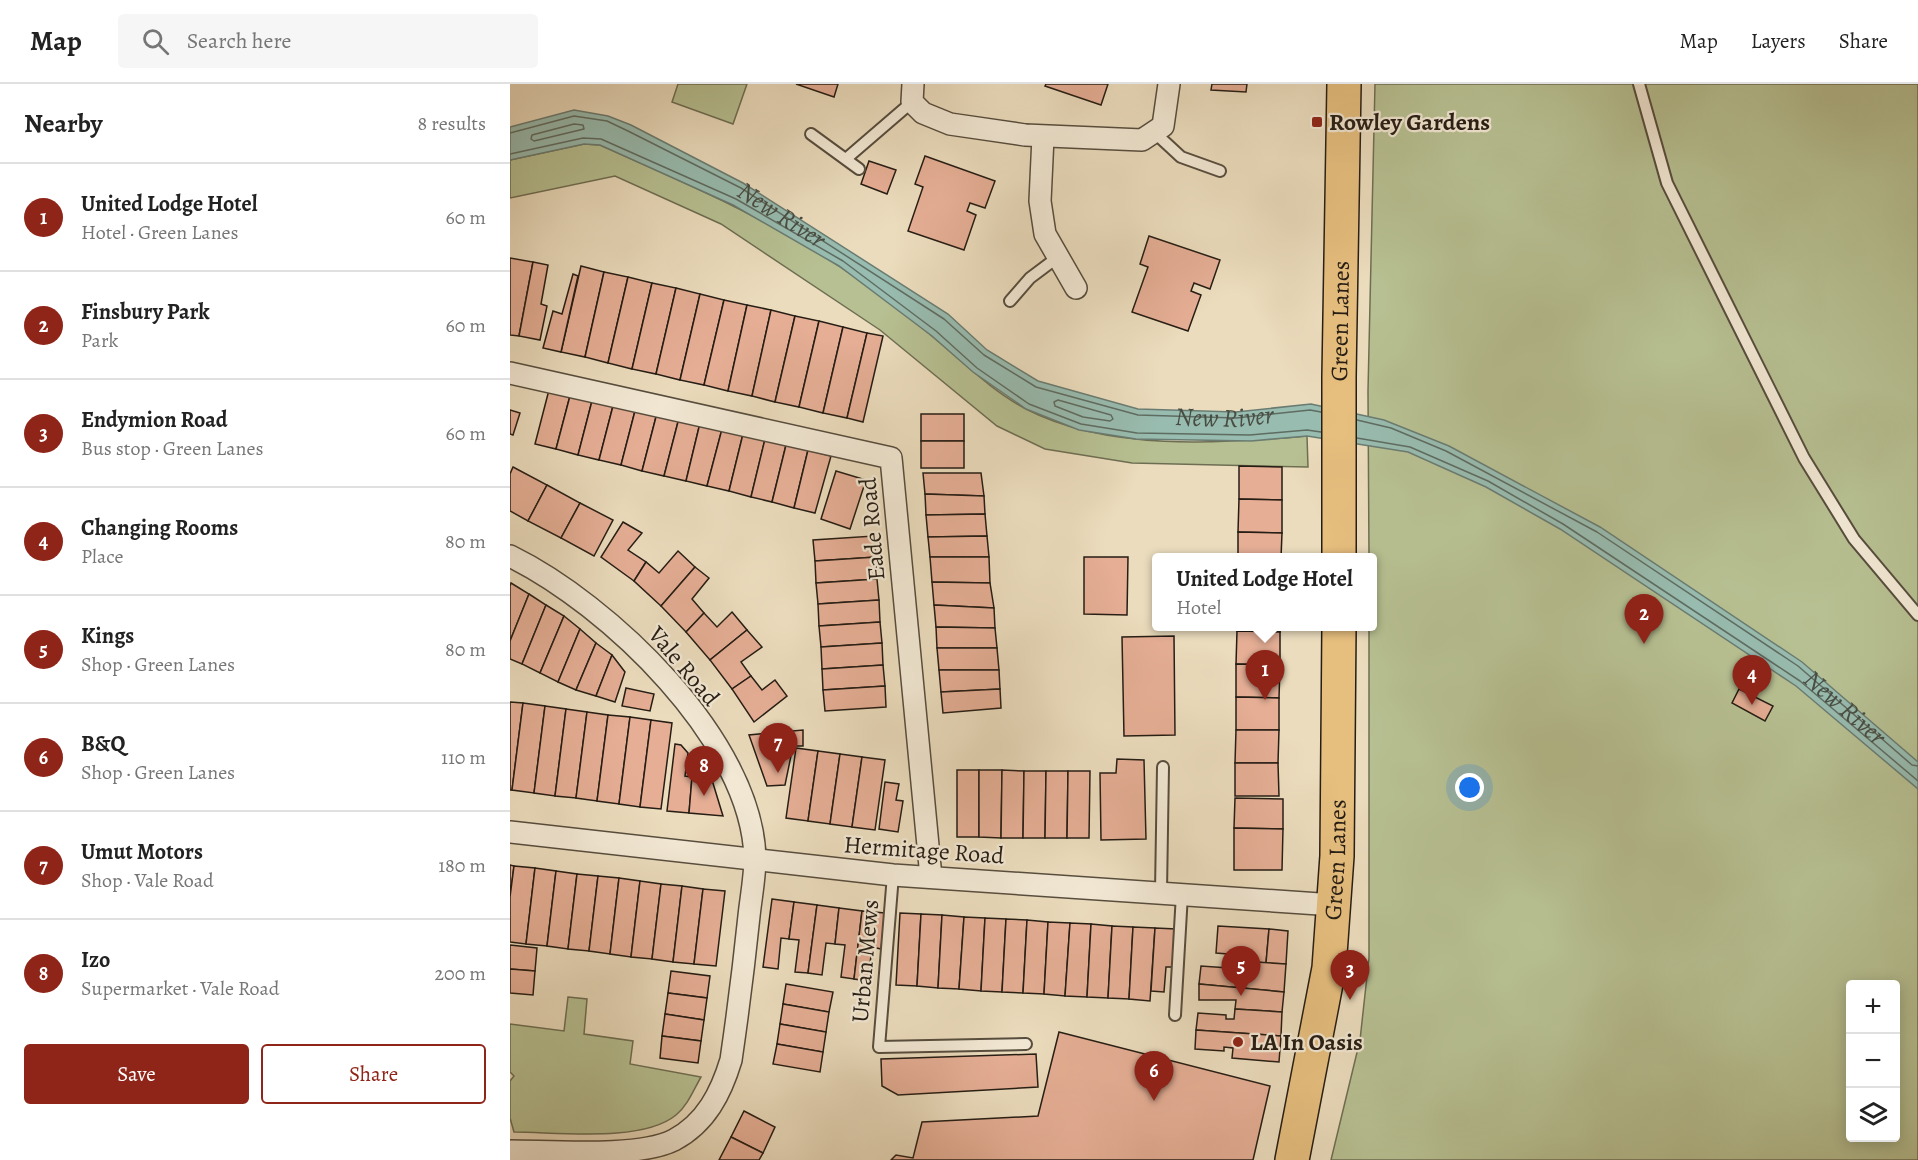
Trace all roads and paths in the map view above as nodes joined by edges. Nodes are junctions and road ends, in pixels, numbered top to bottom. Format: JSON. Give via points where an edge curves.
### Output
{"nodes":[{"id":1,"x":1169,"y":84,"type":"edge"},
{"id":2,"x":1344,"y":84,"type":"edge"},
{"id":3,"x":1639,"y":84,"type":"edge"},
{"id":4,"x":913,"y":93,"type":"edge"},
{"id":5,"x":1154,"y":132,"type":"junction"},
{"id":6,"x":811,"y":134,"type":"dead end"},
{"id":7,"x":1044,"y":137,"type":"junction"},
{"id":8,"x":847,"y":158,"type":"junction"},
{"id":9,"x":859,"y":169,"type":"dead end"},
{"id":10,"x":1220,"y":171,"type":"dead end"},
{"id":11,"x":1058,"y":257,"type":"junction"},
{"id":12,"x":1076,"y":288,"type":"dead end"},
{"id":13,"x":1010,"y":301,"type":"dead end"},
{"id":14,"x":510,"y":373,"type":"edge"},
{"id":15,"x":1339,"y":553,"type":"edge"},
{"id":16,"x":510,"y":556,"type":"edge"},
{"id":17,"x":1918,"y":615,"type":"edge"},
{"id":18,"x":1339,"y":631,"type":"edge"},
{"id":19,"x":1163,"y":767,"type":"dead end"},
{"id":20,"x":510,"y":832,"type":"edge"},
{"id":21,"x":755,"y":858,"type":"junction"},
{"id":22,"x":893,"y":875,"type":"junction"},
{"id":23,"x":931,"y":877,"type":"junction"},
{"id":24,"x":1161,"y":891,"type":"junction"},
{"id":25,"x":1182,"y":894,"type":"junction"},
{"id":26,"x":1334,"y":905,"type":"junction"},
{"id":27,"x":1175,"y":1015,"type":"dead end"},
{"id":28,"x":1026,"y":1044,"type":"dead end"},
{"id":29,"x":510,"y":1151,"type":"edge"},
{"id":30,"x":1292,"y":1160,"type":"edge"}],
"edges":[{"from":1,"to":5,"type":"street","via":[[1163,126]]},
{"from":2,"to":15,"type":"main road","name":"Green Lanes"},
{"from":3,"to":17,"type":"lane","via":[[1667,183],[1804,458],[1854,539]]},
{"from":4,"to":7,"type":"street","via":[[923,113],[950,124]]},
{"from":4,"to":8,"type":"lane"},
{"from":5,"to":7,"type":"street","via":[[1142,140]]},
{"from":5,"to":10,"type":"lane","via":[[1180,157]]},
{"from":6,"to":8,"type":"lane"},
{"from":7,"to":11,"type":"street","via":[[1040,201],[1045,234]]},
{"from":8,"to":9,"type":"lane"},
{"from":11,"to":12,"type":"street"},
{"from":11,"to":13,"type":"lane","via":[[1030,278]]},
{"from":14,"to":23,"type":"street","name":"Eade Road","via":[[891,458]]},
{"from":16,"to":21,"type":"street","name":"Vale Road","via":[[567,589],[609,621],[689,706],[740,790],[750,819]]},
{"from":18,"to":26,"type":"main road","name":"Green Lanes"},
{"from":19,"to":24,"type":"lane"},
{"from":20,"to":21,"type":"street","name":"Hermitage Road"},
{"from":21,"to":22,"type":"street","name":"Hermitage Road"},
{"from":21,"to":29,"type":"street","name":"Vale Road","via":[[731,1060],[722,1088],[701,1119],[672,1141],[636,1149]]},
{"from":22,"to":23,"type":"street","name":"Hermitage Road"},
{"from":22,"to":28,"type":"lane","name":"Urban Mews","via":[[879,1047]]},
{"from":23,"to":24,"type":"street","name":"Hermitage Road"},
{"from":24,"to":25,"type":"street","name":"Hermitage Road"},
{"from":25,"to":26,"type":"street","name":"Hermitage Road"},
{"from":25,"to":27,"type":"lane"},
{"from":26,"to":30,"type":"main road","name":"Green Lanes","via":[[1326,993]]}]}
